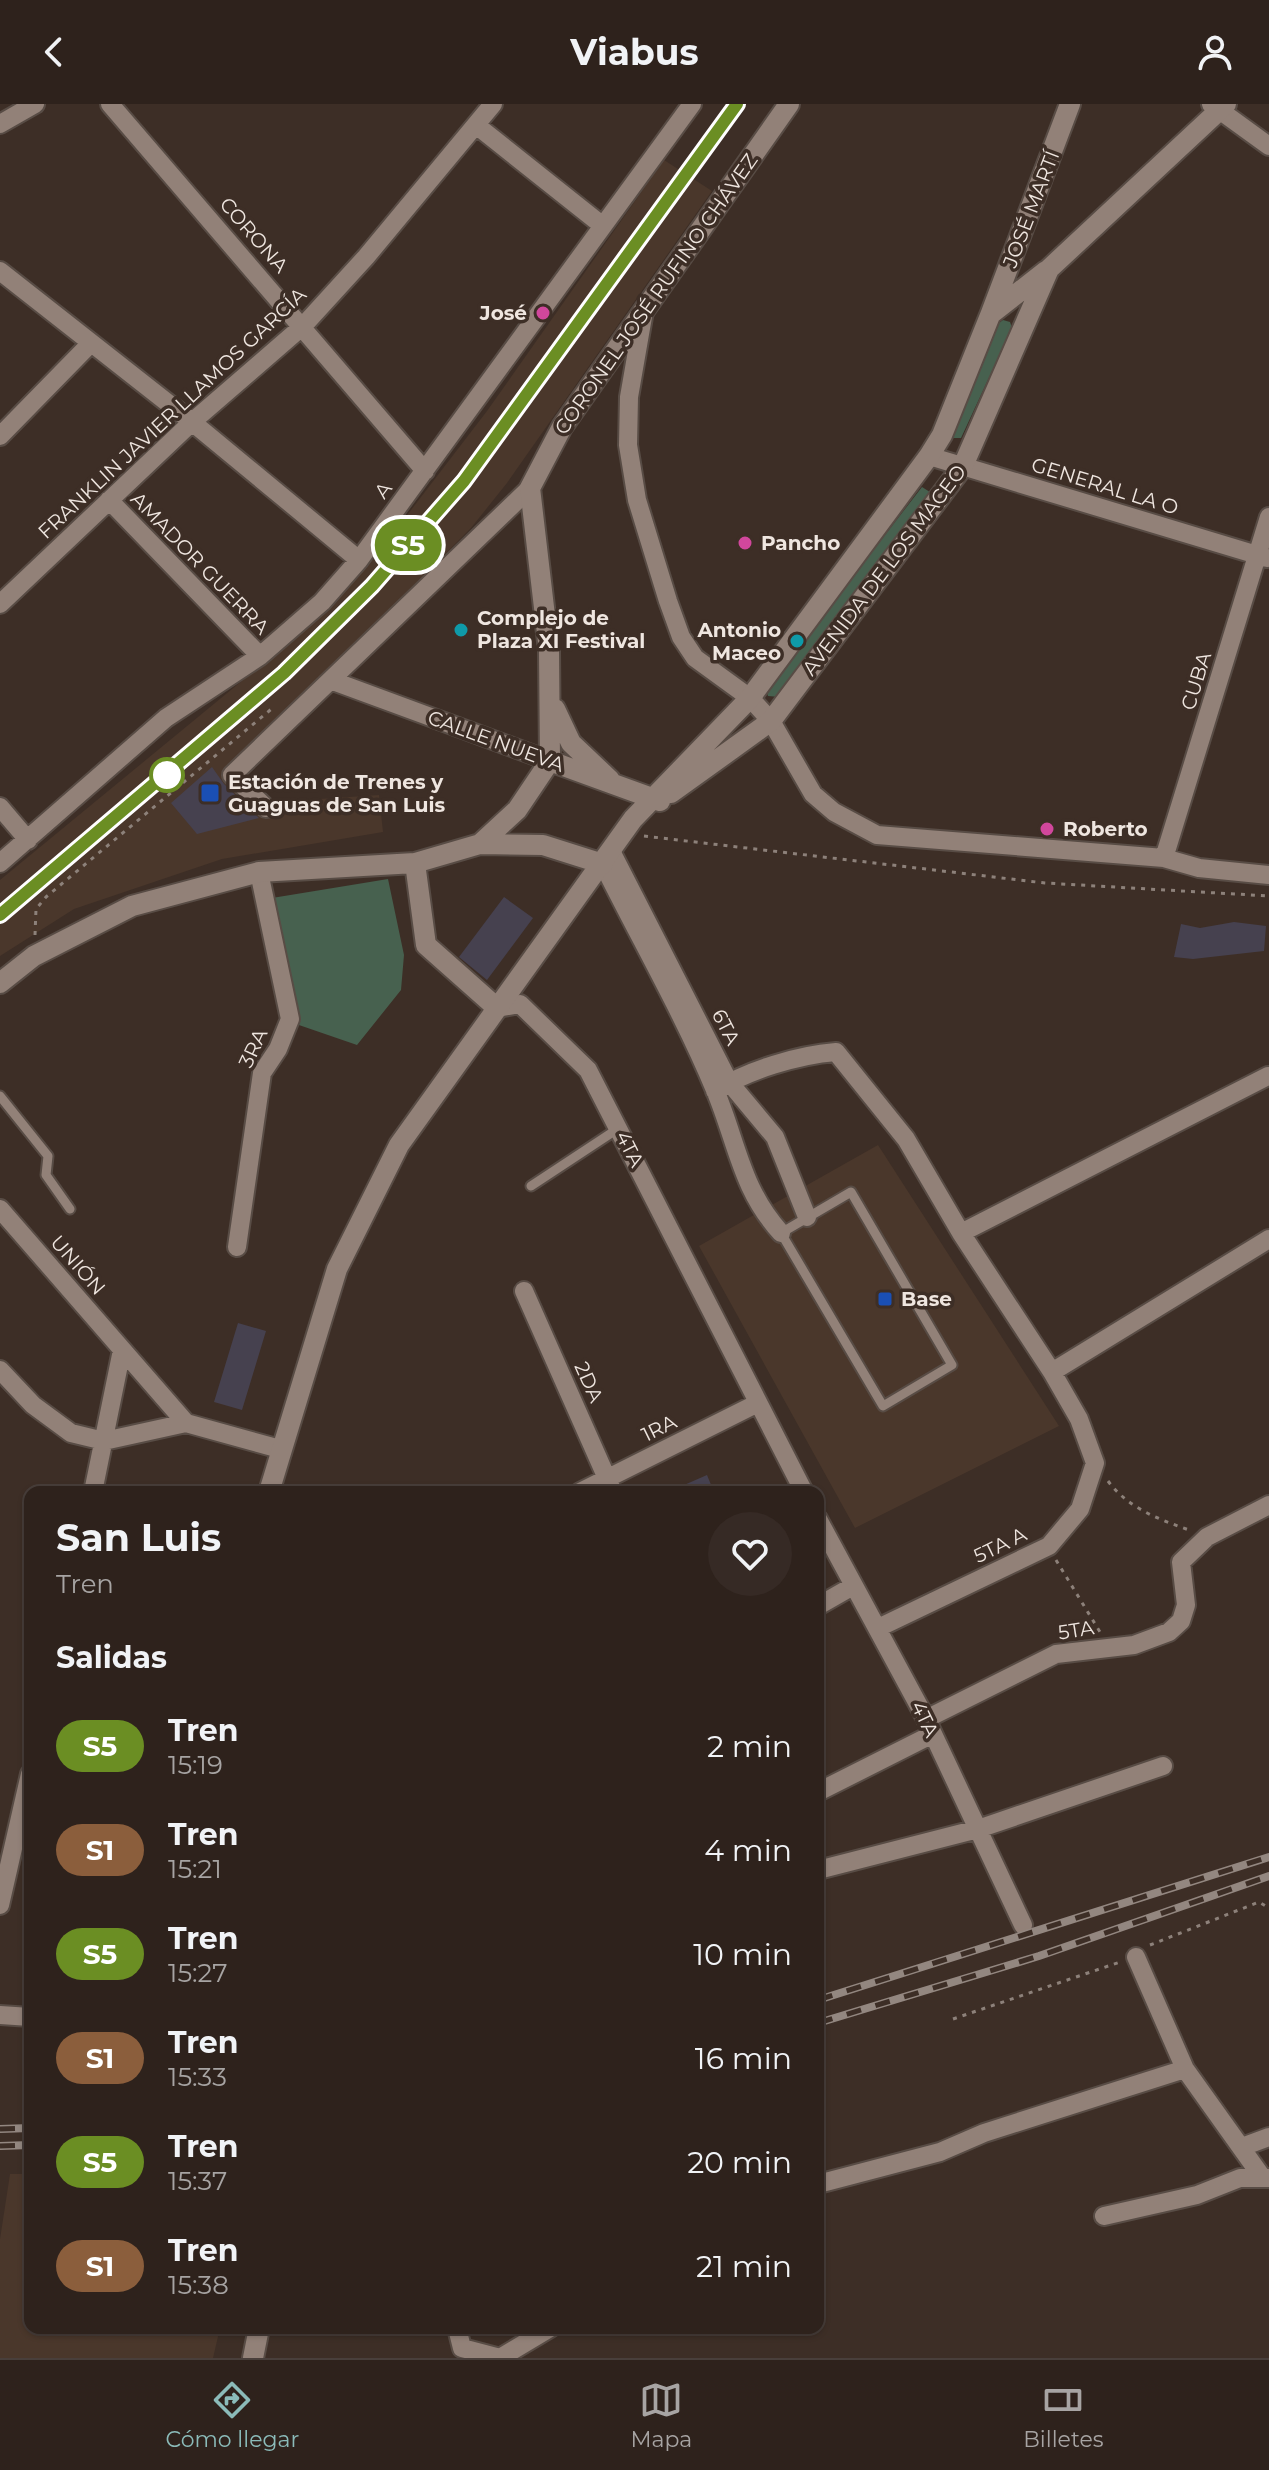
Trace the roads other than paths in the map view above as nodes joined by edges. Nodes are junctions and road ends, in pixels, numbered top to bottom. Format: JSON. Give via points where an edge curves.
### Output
{"nodes":[{"id":1,"x":35,"y":104,"type":"edge"},
{"id":2,"x":110,"y":104,"type":"edge"},
{"id":3,"x":493,"y":104,"type":"edge"},
{"id":4,"x":692,"y":104,"type":"edge"},
{"id":5,"x":789,"y":104,"type":"edge"},
{"id":6,"x":1070,"y":104,"type":"edge"},
{"id":7,"x":1219,"y":106,"type":"edge"},
{"id":8,"x":0,"y":124,"type":"edge"},
{"id":9,"x":476,"y":125,"type":"junction"},
{"id":10,"x":1269,"y":146,"type":"edge"},
{"id":11,"x":603,"y":226,"type":"junction"},
{"id":12,"x":1049,"y":269,"type":"junction"},
{"id":13,"x":0,"y":271,"type":"edge"},
{"id":14,"x":644,"y":308,"type":"junction"},
{"id":15,"x":991,"y":313,"type":"junction"},
{"id":16,"x":304,"y":325,"type":"junction"},
{"id":17,"x":91,"y":343,"type":"junction"},
{"id":18,"x":192,"y":422,"type":"junction"},
{"id":19,"x":0,"y":436,"type":"edge"},
{"id":20,"x":929,"y":456,"type":"junction"},
{"id":21,"x":963,"y":466,"type":"junction"},
{"id":22,"x":425,"y":471,"type":"junction"},
{"id":23,"x":530,"y":488,"type":"junction"},
{"id":24,"x":109,"y":500,"type":"junction"},
{"id":25,"x":1269,"y":517,"type":"edge"},
{"id":26,"x":1263,"y":557,"type":"edge"},
{"id":27,"x":359,"y":560,"type":"junction"},
{"id":28,"x":0,"y":604,"type":"edge"},
{"id":29,"x":260,"y":656,"type":"junction"},
{"id":30,"x":333,"y":681,"type":"junction"},
{"id":31,"x":750,"y":698,"type":"junction"},
{"id":32,"x":552,"y":700,"type":"junction"},
{"id":33,"x":771,"y":721,"type":"junction"},
{"id":34,"x":550,"y":761,"type":"junction"},
{"id":35,"x":616,"y":786,"type":"junction"},
{"id":36,"x":655,"y":800,"type":"junction"},
{"id":37,"x":0,"y":807,"type":"edge"},
{"id":38,"x":266,"y":808,"type":"dead end"},
{"id":39,"x":28,"y":840,"type":"junction"},
{"id":40,"x":480,"y":844,"type":"junction"},
{"id":41,"x":613,"y":850,"type":"junction"},
{"id":42,"x":1164,"y":858,"type":"junction"},
{"id":43,"x":0,"y":863,"type":"edge"},
{"id":44,"x":415,"y":863,"type":"junction"},
{"id":45,"x":259,"y":872,"type":"junction"},
{"id":46,"x":1269,"y":875,"type":"edge"},
{"id":47,"x":0,"y":983,"type":"edge"},
{"id":48,"x":497,"y":1008,"type":"junction"},
{"id":49,"x":1268,"y":1076,"type":"edge"},
{"id":50,"x":722,"y":1086,"type":"junction"},
{"id":51,"x":0,"y":1096,"type":"edge"},
{"id":52,"x":619,"y":1128,"type":"junction"},
{"id":53,"x":531,"y":1186,"type":"dead end"},
{"id":54,"x":0,"y":1209,"type":"edge"},
{"id":55,"x":70,"y":1209,"type":"dead end"},
{"id":56,"x":807,"y":1217,"type":"junction"},
{"id":57,"x":781,"y":1233,"type":"junction"},
{"id":58,"x":961,"y":1233,"type":"junction"},
{"id":59,"x":1269,"y":1239,"type":"edge"},
{"id":60,"x":237,"y":1247,"type":"dead end"},
{"id":61,"x":524,"y":1291,"type":"dead end"},
{"id":62,"x":122,"y":1350,"type":"junction"},
{"id":63,"x":1052,"y":1372,"type":"junction"},
{"id":64,"x":1,"y":1374,"type":"edge"},
{"id":65,"x":758,"y":1403,"type":"junction"},
{"id":66,"x":186,"y":1423,"type":"junction"},
{"id":67,"x":104,"y":1441,"type":"junction"},
{"id":68,"x":280,"y":1449,"type":"junction"},
{"id":69,"x":610,"y":1485,"type":"edge"},
{"id":70,"x":94,"y":1486,"type":"edge"},
{"id":71,"x":271,"y":1486,"type":"edge"},
{"id":72,"x":801,"y":1486,"type":"edge"},
{"id":73,"x":1269,"y":1505,"type":"edge"},
{"id":74,"x":824,"y":1530,"type":"edge"},
{"id":75,"x":853,"y":1586,"type":"junction"},
{"id":76,"x":824,"y":1603,"type":"edge"},
{"id":77,"x":878,"y":1628,"type":"junction"},
{"id":78,"x":930,"y":1727,"type":"junction"},
{"id":79,"x":1163,"y":1766,"type":"dead end"},
{"id":80,"x":824,"y":1789,"type":"edge"},
{"id":81,"x":24,"y":1800,"type":"edge"},
{"id":82,"x":978,"y":1829,"type":"junction"},
{"id":83,"x":824,"y":1868,"type":"edge"},
{"id":84,"x":0,"y":1905,"type":"edge"},
{"id":85,"x":1023,"y":1925,"type":"dead end"},
{"id":86,"x":1136,"y":1957,"type":"road end"},
{"id":87,"x":0,"y":2015,"type":"edge"},
{"id":88,"x":24,"y":2017,"type":"edge"},
{"id":89,"x":1185,"y":2069,"type":"junction"},
{"id":90,"x":1269,"y":2137,"type":"edge"},
{"id":91,"x":1242,"y":2147,"type":"junction"},
{"id":92,"x":1266,"y":2177,"type":"edge"},
{"id":93,"x":824,"y":2182,"type":"edge"},
{"id":94,"x":1104,"y":2216,"type":"dead end"},
{"id":95,"x":258,"y":2334,"type":"edge"},
{"id":96,"x":458,"y":2334,"type":"edge"},
{"id":97,"x":540,"y":2334,"type":"edge"},
{"id":98,"x":253,"y":2358,"type":"edge"}],
"edges":[{"from":1,"to":8,"type":"street"},
{"from":2,"to":16,"type":"street","name":"CORONA"},
{"from":3,"to":9,"type":"street","name":"FRANKLIN JAVIER LLAMOS GARCÍA"},
{"from":4,"to":11,"type":"street","name":"A"},
{"from":5,"to":14,"type":"street","name":"CORONEL JOSÉ RUFINO CHÁVEZ"},
{"from":6,"to":15,"type":"street","name":"JOSÉ MARTÍ"},
{"from":7,"to":10,"type":"street"},
{"from":7,"to":12,"type":"street","name":"AVENIDA DE LOS MACEO"},
{"from":9,"to":11,"type":"street"},
{"from":9,"to":16,"type":"street","name":"FRANKLIN JAVIER LLAMOS GARCÍA"},
{"from":11,"to":22,"type":"street","name":"A"},
{"from":12,"to":15,"type":"street"},
{"from":12,"to":21,"type":"street","name":"AVENIDA DE LOS MACEO"},
{"from":13,"to":17,"type":"street"},
{"from":14,"to":23,"type":"street","name":"CORONEL JOSÉ RUFINO CHÁVEZ","via":[[562,427]]},
{"from":14,"to":31,"type":"street","via":[[629,397],[628,445],[637,500],[681,637],[695,658]]},
{"from":15,"to":20,"type":"street","name":"AVENIDA DE LOS MACEO"},
{"from":16,"to":18,"type":"street","name":"FRANKLIN JAVIER LLAMOS GARCÍA"},
{"from":16,"to":22,"type":"street","name":"CORONA"},
{"from":17,"to":18,"type":"street"},
{"from":17,"to":19,"type":"street"},
{"from":18,"to":24,"type":"street","name":"FRANKLIN JAVIER LLAMOS GARCÍA"},
{"from":18,"to":27,"type":"street"},
{"from":20,"to":21,"type":"street","name":"GENERAL LA O"},
{"from":20,"to":31,"type":"street","name":"AVENIDA DE LOS MACEO"},
{"from":21,"to":26,"type":"street","name":"GENERAL LA O"},
{"from":21,"to":33,"type":"street","name":"AVENIDA DE LOS MACEO"},
{"from":22,"to":27,"type":"street","name":"A"},
{"from":23,"to":30,"type":"street","name":"CORONEL JOSÉ RUFINO CHÁVEZ"},
{"from":23,"to":32,"type":"street"},
{"from":24,"to":28,"type":"street","name":"FRANKLIN JAVIER LLAMOS GARCÍA"},
{"from":24,"to":29,"type":"street","name":"AMADOR GUERRA"},
{"from":25,"to":26,"type":"street","name":"CUBA"},
{"from":26,"to":42,"type":"street","name":"CUBA"},
{"from":27,"to":29,"type":"street","name":"A","via":[[322,602]]},
{"from":29,"to":39,"type":"street","name":"A","via":[[166,718]]},
{"from":30,"to":34,"type":"street","name":"CALLE NUEVA"},
{"from":30,"to":38,"type":"street","name":"CORONEL JOSÉ RUFINO CHÁVEZ","via":[[232,775]]},
{"from":31,"to":33,"type":"street"},
{"from":31,"to":36,"type":"street","name":"AVENIDA DE LOS MACEO"},
{"from":32,"to":34,"type":"street"},
{"from":32,"to":35,"type":"street","via":[[571,743]]},
{"from":33,"to":36,"type":"street","name":"AVENIDA DE LOS MACEO"},
{"from":33,"to":42,"type":"street","via":[[813,794],[877,835]]},
{"from":34,"to":35,"type":"street","name":"CALLE NUEVA"},
{"from":34,"to":40,"type":"street","via":[[534,790]]},
{"from":35,"to":36,"type":"street","name":"CALLE NUEVA"},
{"from":36,"to":41,"type":"street","name":"AVENIDA DE LOS MACEO"},
{"from":37,"to":39,"type":"street"},
{"from":39,"to":43,"type":"street","name":"A"},
{"from":40,"to":41,"type":"street"},
{"from":40,"to":44,"type":"street"},
{"from":41,"to":48,"type":"street","name":"AVENIDA DE LOS MACEO"},
{"from":41,"to":50,"type":"street","name":"6TA"},
{"from":42,"to":46,"type":"street","via":[[1199,868]]},
{"from":44,"to":45,"type":"street"},
{"from":44,"to":48,"type":"street","name":"4TA","via":[[426,945]]},
{"from":45,"to":47,"type":"street","via":[[132,906],[34,956]]},
{"from":45,"to":60,"type":"street","name":"3RA","via":[[290,1019],[262,1073]]},
{"from":48,"to":52,"type":"street","name":"4TA","via":[[520,1004],[588,1070]]},
{"from":48,"to":68,"type":"street","name":"AVENIDA DE LOS MACEO","via":[[399,1145],[337,1269]]},
{"from":49,"to":58,"type":"street"},
{"from":50,"to":56,"type":"street","name":"6TA","via":[[775,1137]]},
{"from":50,"to":57,"type":"street","name":"6TA","via":[[734,1152],[760,1210]]},
{"from":50,"to":58,"type":"street","via":[[816,1053],[836,1052],[906,1139]]},
{"from":51,"to":55,"type":"lane","via":[[48,1156],[46,1175]]},
{"from":52,"to":53,"type":"lane"},
{"from":52,"to":65,"type":"street","name":"4TA"},
{"from":54,"to":62,"type":"street","name":"UNIÓN"},
{"from":56,"to":57,"type":"lane"},
{"from":56,"to":57,"type":"lane","via":[[851,1192],[952,1365],[883,1406]]},
{"from":58,"to":63,"type":"street"},
{"from":59,"to":63,"type":"street"},
{"from":61,"to":69,"type":"street","name":"2DA"},
{"from":62,"to":66,"type":"street","name":"UNIÓN"},
{"from":62,"to":67,"type":"street"},
{"from":63,"to":77,"type":"street","name":"5TA A","via":[[1079,1419],[1095,1463],[1080,1509],[1049,1546]]},
{"from":64,"to":67,"type":"street","via":[[71,1433]]},
{"from":65,"to":69,"type":"street","name":"1RA"},
{"from":65,"to":72,"type":"street","name":"4TA"},
{"from":66,"to":67,"type":"street"},
{"from":66,"to":68,"type":"street"},
{"from":67,"to":70,"type":"street"},
{"from":68,"to":71,"type":"street","name":"AVENIDA DE LOS MACEO"},
{"from":73,"to":78,"type":"street","name":"5TA","via":[[1207,1537],[1181,1562],[1186,1605],[1181,1621],[1169,1632],[1134,1645],[1056,1654]]},
{"from":74,"to":75,"type":"street","name":"4TA"},
{"from":75,"to":76,"type":"street"},
{"from":75,"to":77,"type":"street","name":"4TA"},
{"from":77,"to":78,"type":"street","name":"4TA"},
{"from":78,"to":80,"type":"street","name":"5TA"},
{"from":78,"to":82,"type":"street","name":"4TA"},
{"from":79,"to":82,"type":"street"},
{"from":81,"to":84,"type":"street"},
{"from":82,"to":83,"type":"street"},
{"from":82,"to":85,"type":"street","name":"4TA"},
{"from":86,"to":89,"type":"street"},
{"from":87,"to":88,"type":"street"},
{"from":89,"to":91,"type":"street"},
{"from":89,"to":93,"type":"street","via":[[940,2152]]},
{"from":90,"to":91,"type":"street"},
{"from":91,"to":92,"type":"street"},
{"from":92,"to":94,"type":"street","via":[[1240,2178],[1197,2195]]},
{"from":95,"to":98,"type":"street"},
{"from":96,"to":97,"type":"street","via":[[462,2348],[500,2358]]}]}
